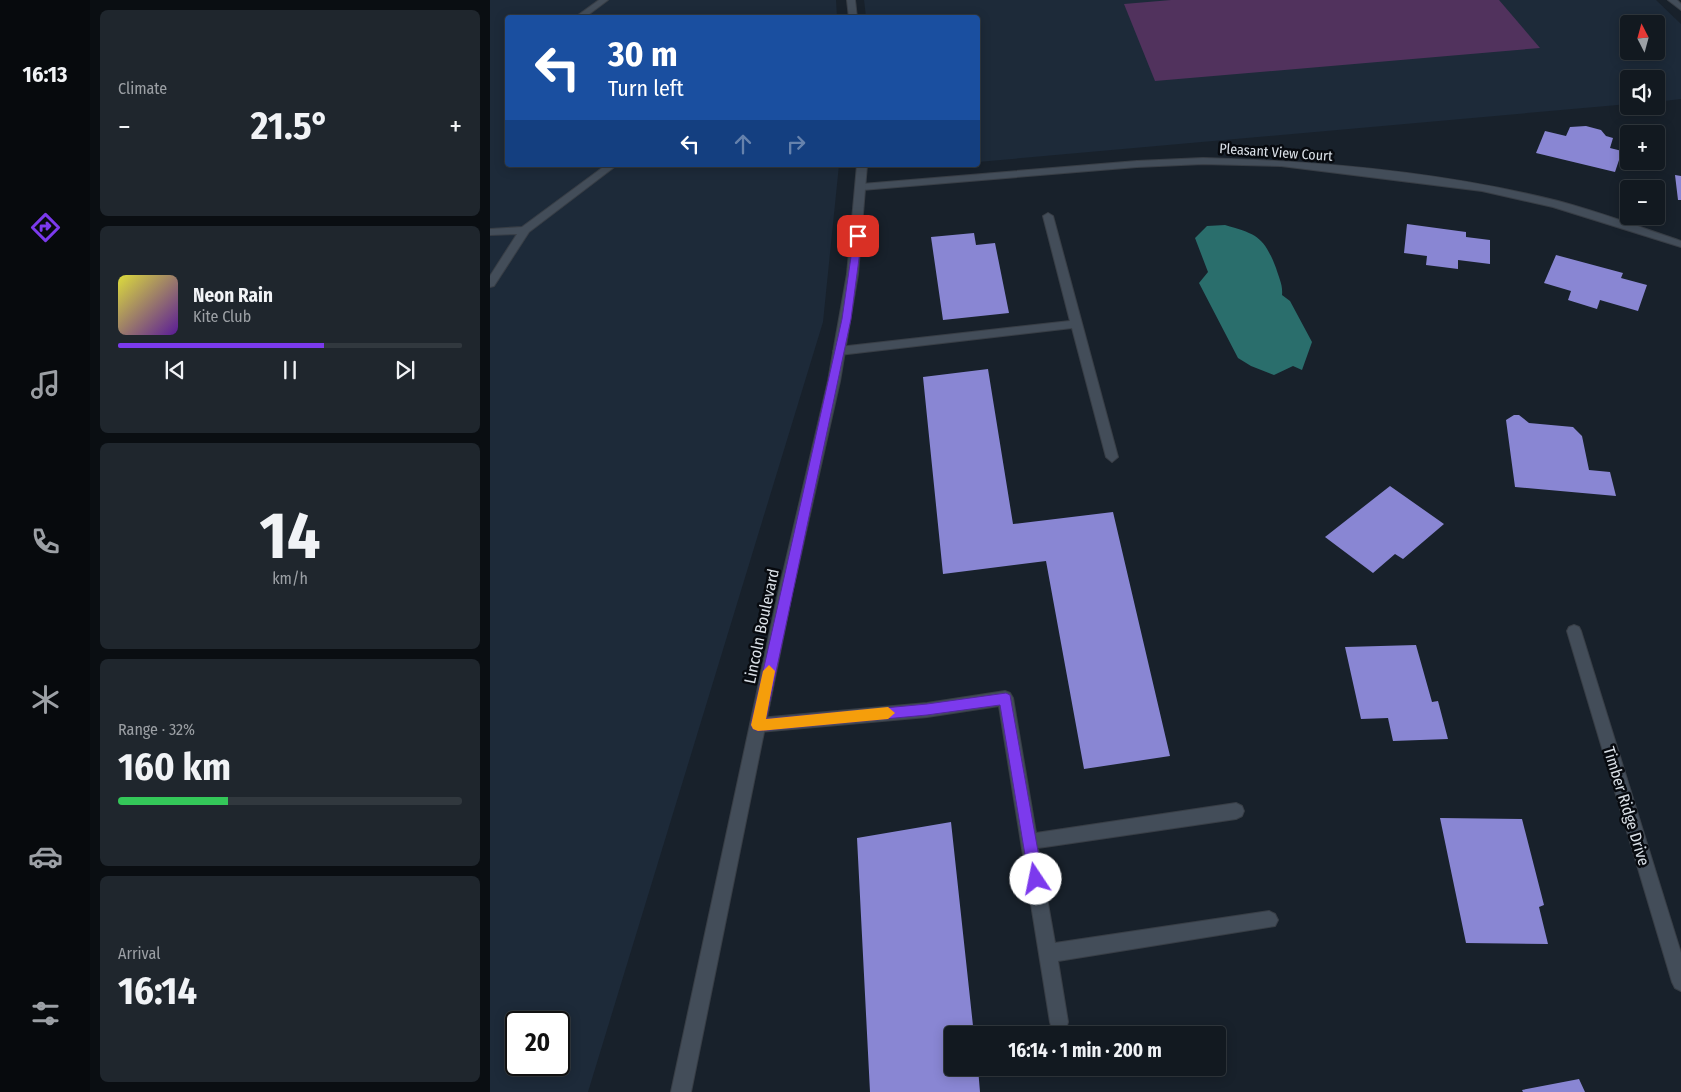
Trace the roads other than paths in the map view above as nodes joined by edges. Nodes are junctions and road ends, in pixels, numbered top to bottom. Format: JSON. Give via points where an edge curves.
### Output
{"nodes":[{"id":1,"x":604,"y":0,"type":"edge"},
{"id":2,"x":850,"y":0,"type":"edge"},
{"id":3,"x":1672,"y":0,"type":"edge"},
{"id":4,"x":1681,"y":8,"type":"edge"},
{"id":5,"x":582,"y":15,"type":"edge"},
{"id":6,"x":852,"y":15,"type":"edge"},
{"id":7,"x":610,"y":167,"type":"edge"},
{"id":8,"x":862,"y":167,"type":"edge"},
{"id":9,"x":862,"y":187,"type":"junction"},
{"id":10,"x":1048,"y":216,"type":"dead end"},
{"id":11,"x":525,"y":230,"type":"junction"},
{"id":12,"x":490,"y":232,"type":"edge"},
{"id":13,"x":1681,"y":244,"type":"edge"},
{"id":14,"x":490,"y":284,"type":"edge"},
{"id":15,"x":1077,"y":324,"type":"junction"},
{"id":16,"x":839,"y":351,"type":"junction"},
{"id":17,"x":1112,"y":457,"type":"dead end"},
{"id":18,"x":1574,"y":631,"type":"dead end"},
{"id":19,"x":758,"y":725,"type":"junction"},
{"id":20,"x":1236,"y":811,"type":"dead end"},
{"id":21,"x":1029,"y":842,"type":"junction"},
{"id":22,"x":1269,"y":920,"type":"dead end"},
{"id":23,"x":1049,"y":953,"type":"junction"},
{"id":24,"x":1681,"y":982,"type":"edge"},
{"id":25,"x":1059,"y":1022,"type":"dead end"},
{"id":26,"x":681,"y":1092,"type":"edge"}],
"edges":[{"from":1,"to":5,"type":"street"},
{"from":2,"to":6,"type":"street"},
{"from":3,"to":4,"type":"street"},
{"from":7,"to":11,"type":"street"},
{"from":8,"to":9,"type":"street","name":"Lincoln Boulevard"},
{"from":9,"to":13,"type":"street","name":"Pleasant View Court","via":[[1137,164],[1203,161],[1280,163],[1482,188],[1556,204]]},
{"from":9,"to":16,"type":"street","name":"Lincoln Boulevard","via":[[857,253]]},
{"from":10,"to":15,"type":"street"},
{"from":11,"to":12,"type":"street"},
{"from":11,"to":14,"type":"street"},
{"from":15,"to":16,"type":"lane"},
{"from":15,"to":17,"type":"lane"},
{"from":16,"to":19,"type":"street","name":"Lincoln Boulevard"},
{"from":18,"to":24,"type":"street","name":"Timber Ridge Drive"},
{"from":19,"to":21,"type":"street","via":[[927,710],[1006,698]]},
{"from":19,"to":26,"type":"street","name":"Lincoln Boulevard"},
{"from":20,"to":21,"type":"street"},
{"from":21,"to":23,"type":"street"},
{"from":22,"to":23,"type":"street"},
{"from":23,"to":25,"type":"street"}]}
